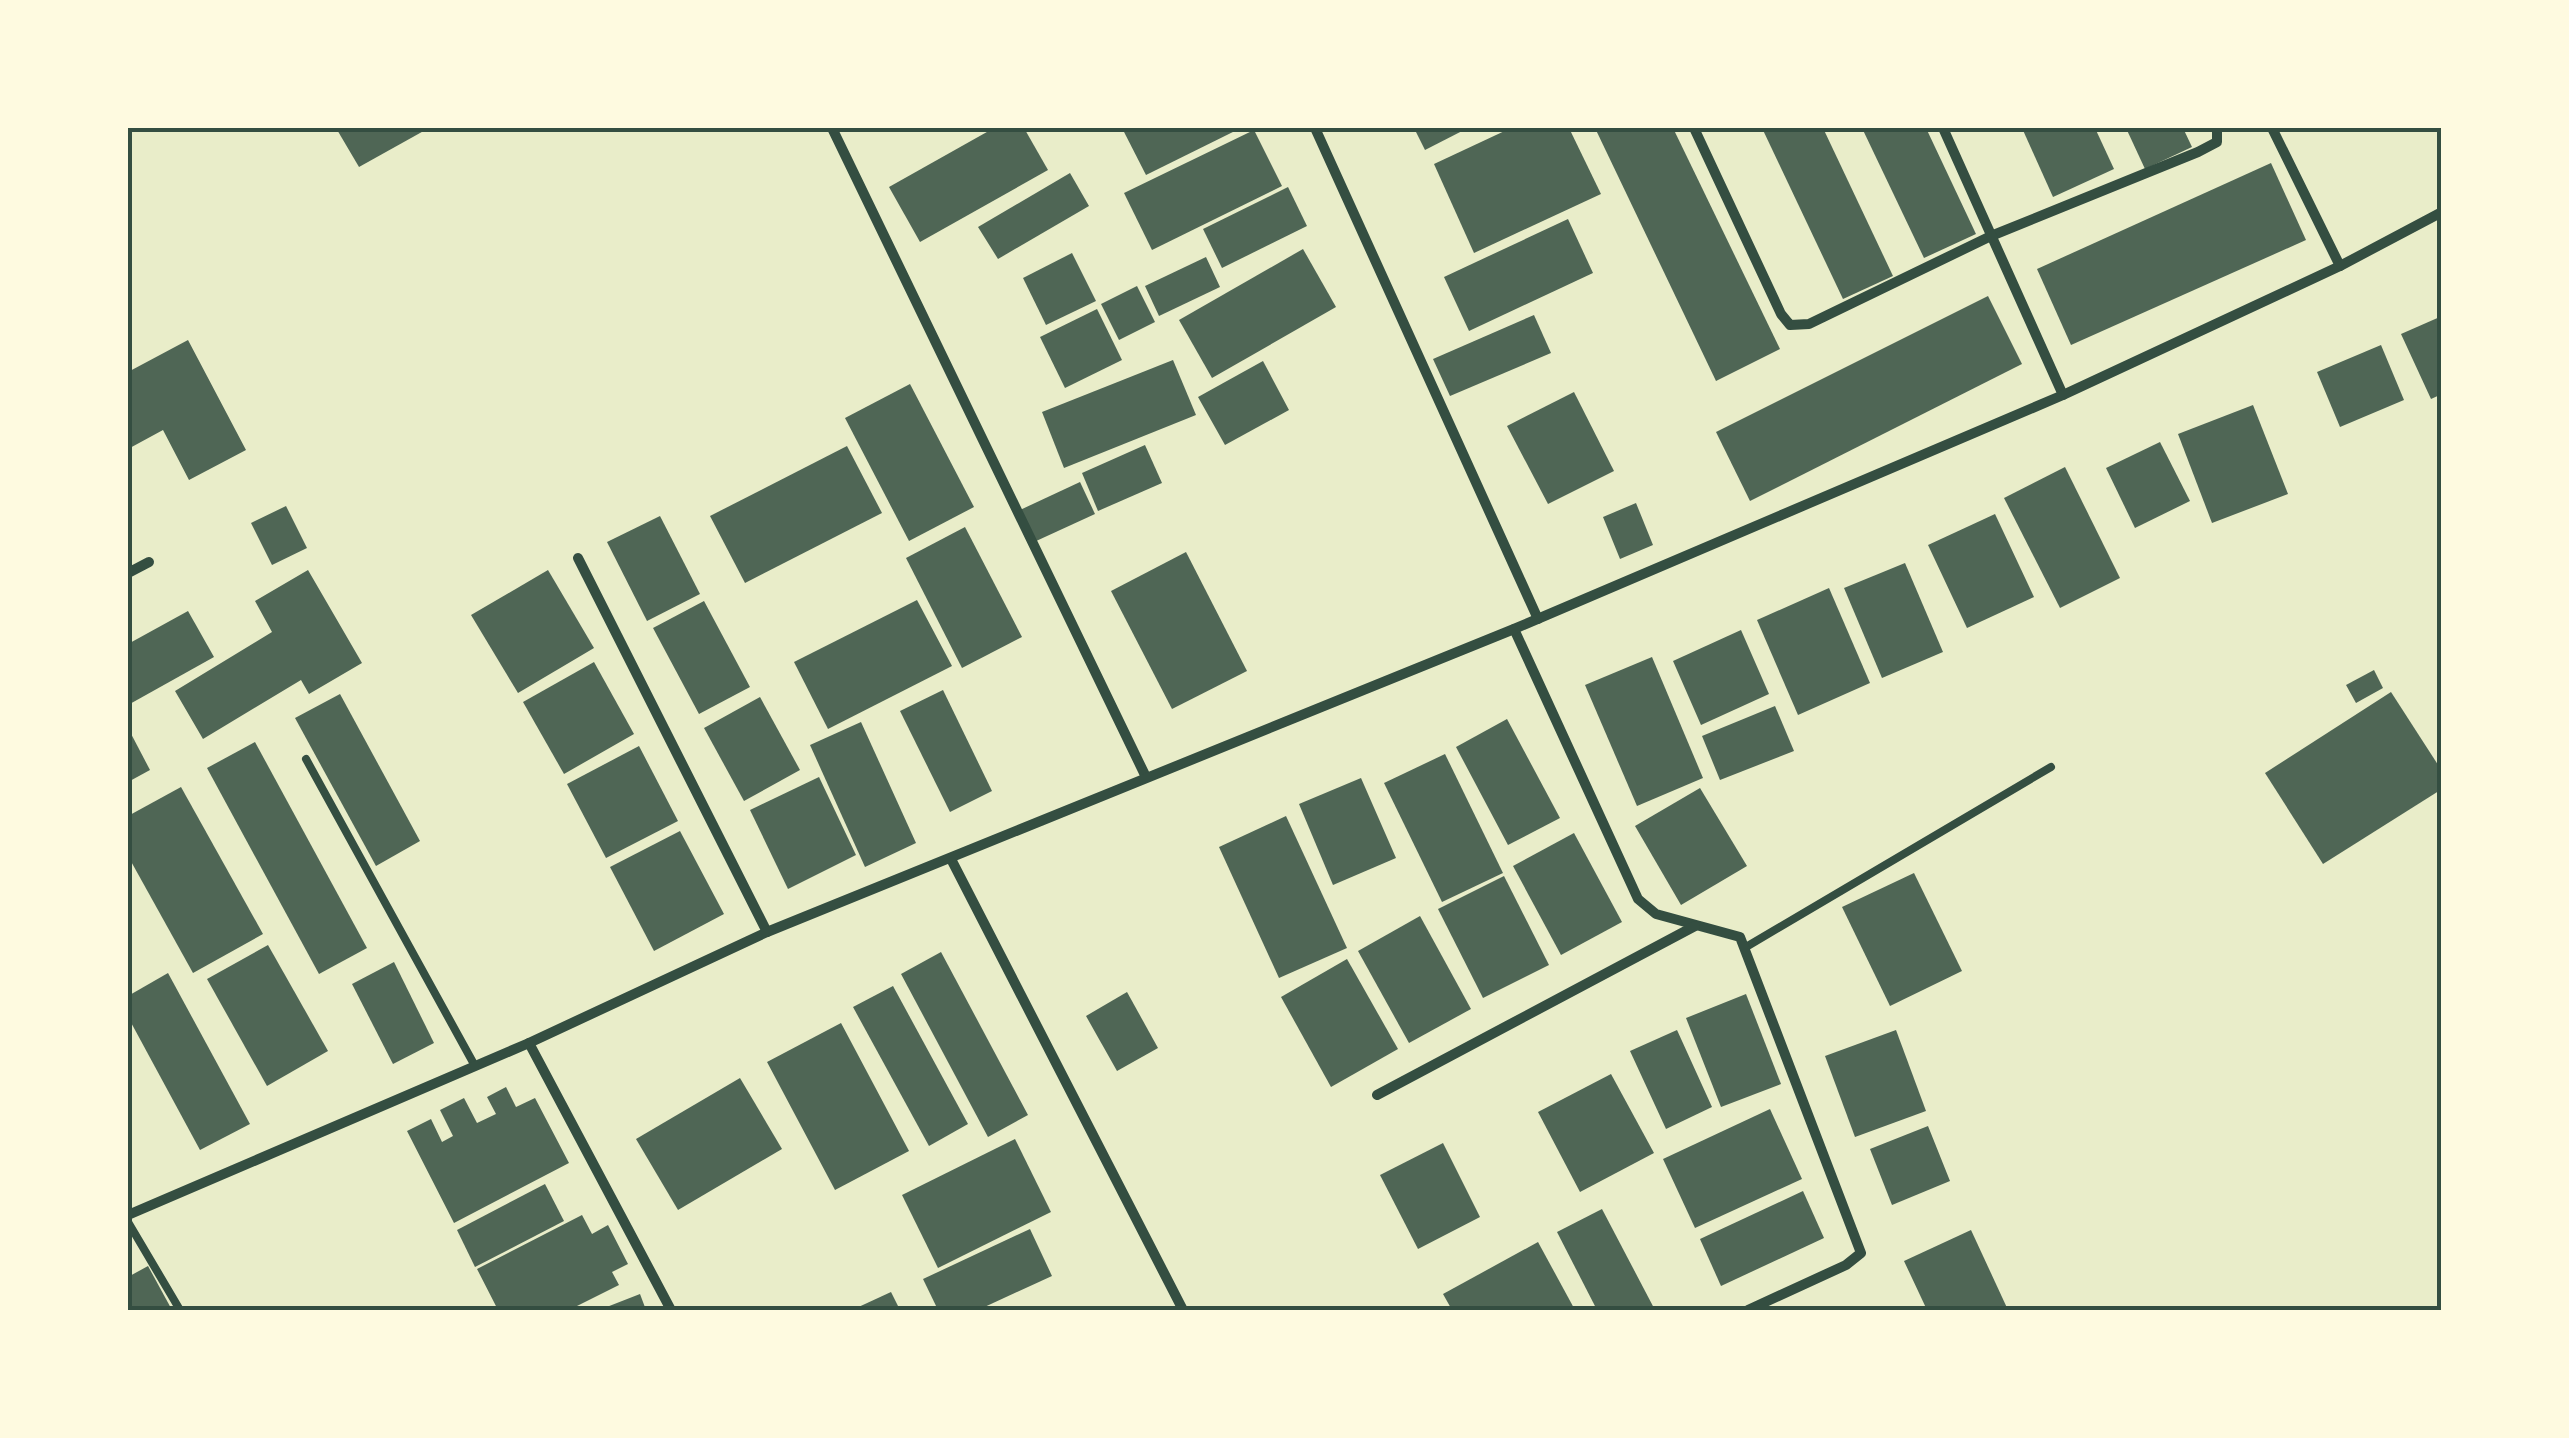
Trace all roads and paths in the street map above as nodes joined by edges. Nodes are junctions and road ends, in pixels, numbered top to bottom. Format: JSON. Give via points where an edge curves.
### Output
{"nodes":[{"id":1,"x":832,"y":128,"type":"edge"},
{"id":2,"x":1315,"y":128,"type":"edge"},
{"id":3,"x":1694,"y":128,"type":"edge"},
{"id":4,"x":1943,"y":128,"type":"edge"},
{"id":5,"x":2216,"y":128,"type":"edge"},
{"id":6,"x":2272,"y":128,"type":"edge"},
{"id":7,"x":2442,"y":212,"type":"edge"},
{"id":8,"x":1991,"y":236,"type":"junction"},
{"id":9,"x":2340,"y":266,"type":"junction"},
{"id":10,"x":2063,"y":394,"type":"junction"},
{"id":11,"x":578,"y":558,"type":"dead end"},
{"id":12,"x":150,"y":562,"type":"dead end"},
{"id":13,"x":128,"y":573,"type":"edge"},
{"id":14,"x":1538,"y":619,"type":"junction"},
{"id":15,"x":1514,"y":629,"type":"junction"},
{"id":16,"x":306,"y":759,"type":"dead end"},
{"id":17,"x":2052,"y":767,"type":"dead end"},
{"id":18,"x":1145,"y":775,"type":"junction"},
{"id":19,"x":951,"y":860,"type":"junction"},
{"id":20,"x":1695,"y":926,"type":"junction"},
{"id":21,"x":767,"y":932,"type":"junction"},
{"id":22,"x":1746,"y":947,"type":"junction"},
{"id":23,"x":530,"y":1043,"type":"junction"},
{"id":24,"x":475,"y":1066,"type":"junction"},
{"id":25,"x":1377,"y":1096,"type":"dead end"},
{"id":26,"x":128,"y":1214,"type":"edge"},
{"id":27,"x":128,"y":1222,"type":"edge"},
{"id":28,"x":180,"y":1310,"type":"edge"},
{"id":29,"x":672,"y":1310,"type":"edge"},
{"id":30,"x":1183,"y":1310,"type":"edge"},
{"id":31,"x":1748,"y":1310,"type":"edge"}],
"edges":[{"from":1,"to":18,"type":"street"},
{"from":2,"to":14,"type":"street"},
{"from":3,"to":8,"type":"street","via":[[1790,325],[1809,324]]},
{"from":4,"to":8,"type":"street"},
{"from":5,"to":8,"type":"street","via":[[2216,142],[2198,152]]},
{"from":6,"to":9,"type":"street"},
{"from":7,"to":9,"type":"street"},
{"from":8,"to":10,"type":"street"},
{"from":9,"to":10,"type":"street"},
{"from":10,"to":14,"type":"street"},
{"from":11,"to":21,"type":"street"},
{"from":12,"to":13,"type":"street"},
{"from":14,"to":15,"type":"street"},
{"from":15,"to":18,"type":"street"},
{"from":15,"to":20,"type":"street","via":[[1638,899],[1656,914]]},
{"from":16,"to":24,"type":"lane"},
{"from":17,"to":22,"type":"lane"},
{"from":18,"to":19,"type":"street"},
{"from":19,"to":21,"type":"street"},
{"from":19,"to":30,"type":"street"},
{"from":20,"to":22,"type":"street","via":[[1731,931]]},
{"from":20,"to":25,"type":"street"},
{"from":21,"to":23,"type":"street"},
{"from":22,"to":31,"type":"street","via":[[1861,1253]]},
{"from":23,"to":24,"type":"street"},
{"from":23,"to":29,"type":"street"},
{"from":24,"to":26,"type":"street"},
{"from":27,"to":28,"type":"lane"}]}
